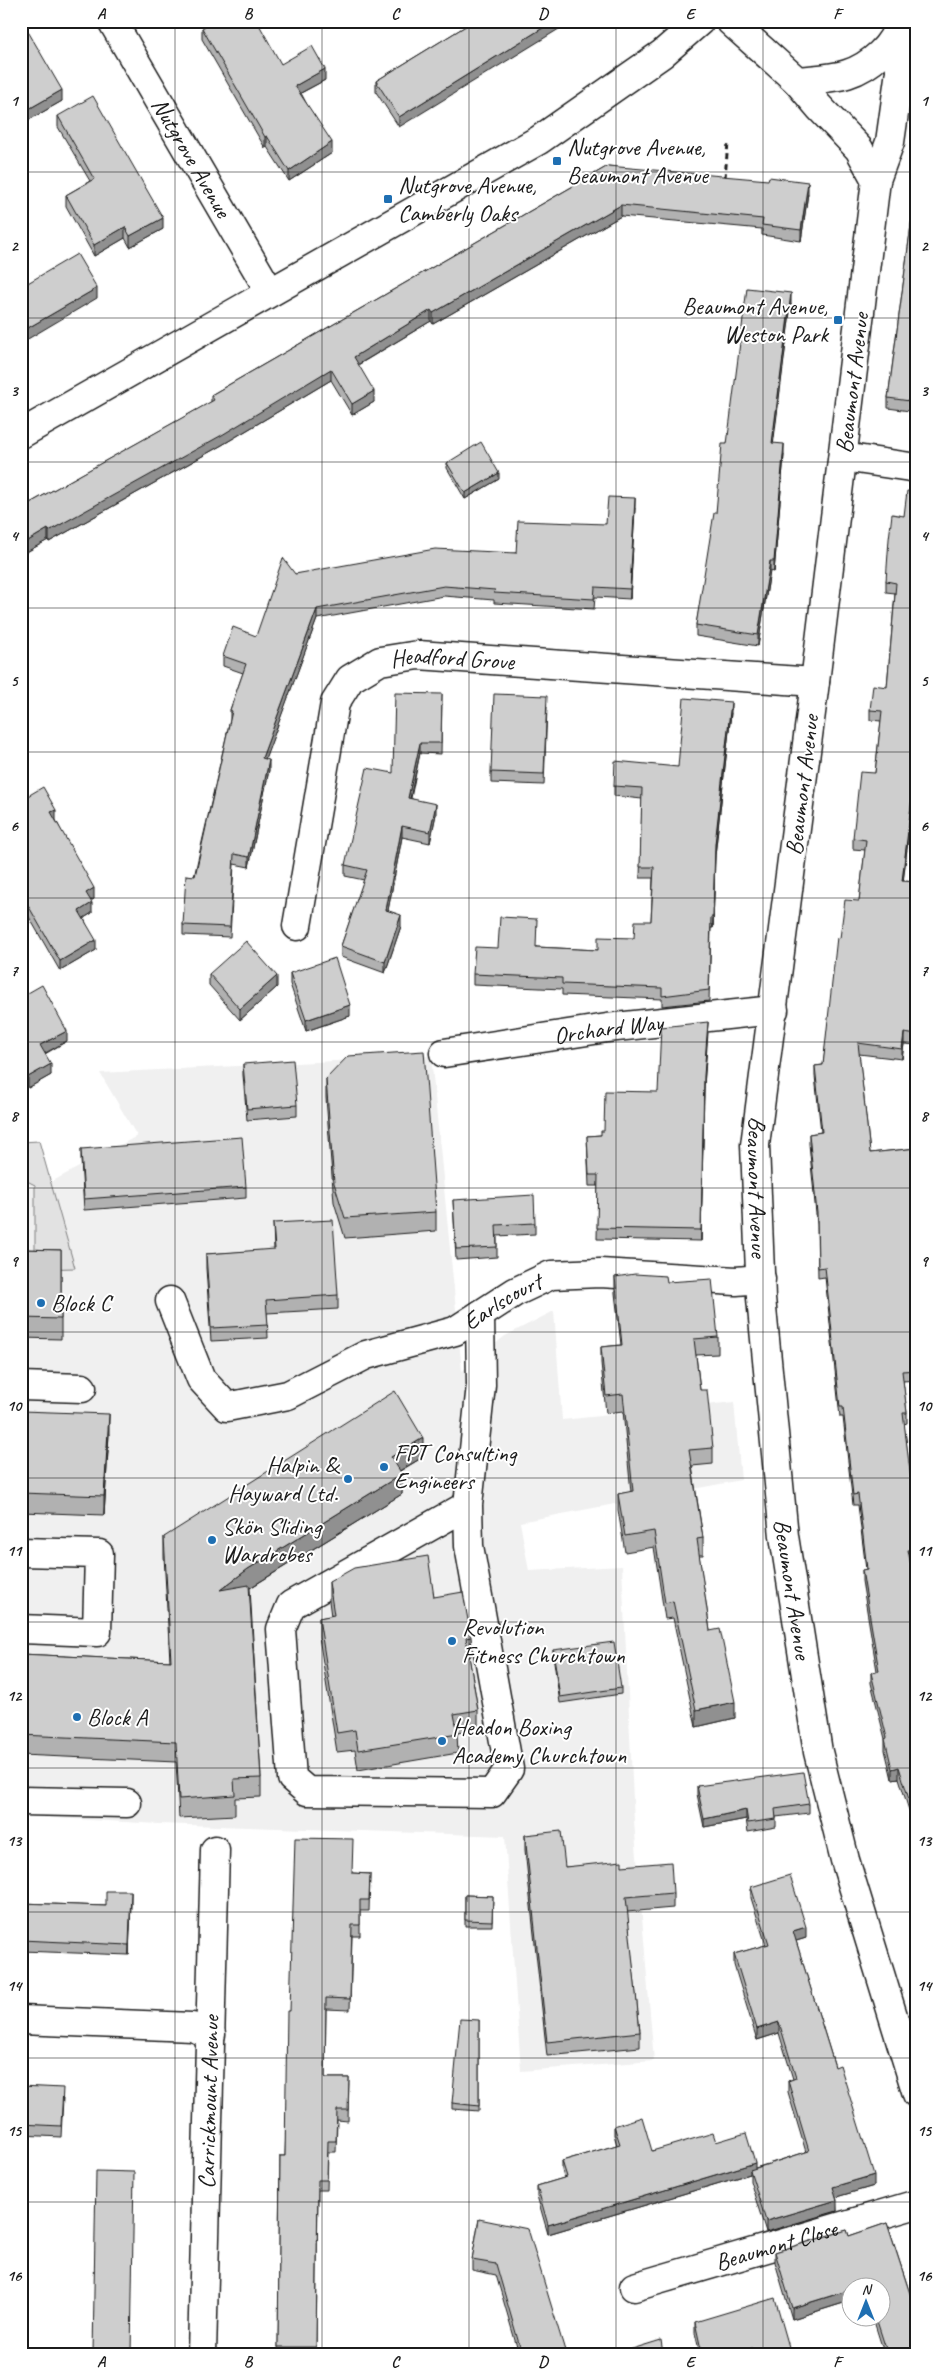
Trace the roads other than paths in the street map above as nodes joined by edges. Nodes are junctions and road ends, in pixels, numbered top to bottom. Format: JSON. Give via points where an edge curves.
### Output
{"nodes":[{"id":1,"x":112,"y":21,"type":"edge"},
{"id":2,"x":700,"y":21,"type":"edge"},
{"id":3,"x":730,"y":21,"type":"edge"},
{"id":4,"x":899,"y":26,"type":"edge"},
{"id":5,"x":798,"y":81,"type":"junction"},
{"id":6,"x":876,"y":180,"type":"junction"},
{"id":7,"x":270,"y":292,"type":"junction"},
{"id":8,"x":21,"y":434,"type":"edge"},
{"id":9,"x":843,"y":457,"type":"junction"},
{"id":10,"x":917,"y":468,"type":"edge"},
{"id":11,"x":815,"y":682,"type":"junction"},
{"id":12,"x":297,"y":926,"type":"dead end"},
{"id":13,"x":774,"y":1010,"type":"junction"},
{"id":14,"x":444,"y":1053,"type":"dead end"},
{"id":15,"x":761,"y":1279,"type":"junction"},
{"id":16,"x":170,"y":1301,"type":"dead end"},
{"id":17,"x":480,"y":1315,"type":"junction"},
{"id":18,"x":21,"y":1386,"type":"edge"},
{"id":19,"x":82,"y":1388,"type":"dead end"},
{"id":20,"x":468,"y":1504,"type":"junction"},
{"id":21,"x":21,"y":1552,"type":"edge"},
{"id":22,"x":21,"y":1629,"type":"edge"},
{"id":23,"x":21,"y":1801,"type":"edge"},
{"id":24,"x":127,"y":1803,"type":"dead end"},
{"id":25,"x":215,"y":1850,"type":"dead end"},
{"id":26,"x":21,"y":2020,"type":"edge"},
{"id":27,"x":211,"y":2034,"type":"junction"},
{"id":28,"x":917,"y":2094,"type":"edge"},
{"id":29,"x":917,"y":2204,"type":"edge"},
{"id":30,"x":634,"y":2287,"type":"dead end"},
{"id":31,"x":202,"y":2354,"type":"edge"}],
"edges":[{"from":1,"to":7,"type":"street","name":"Nutgrove Avenue"},
{"from":2,"to":7,"type":"street","via":[[662,54],[539,140]]},
{"from":3,"to":5,"type":"street"},
{"from":4,"to":5,"type":"street","via":[[880,55],[849,74]]},
{"from":4,"to":6,"type":"street","name":"Beaumont Avenue","via":[[900,71],[890,142]]},
{"from":5,"to":6,"type":"street","via":[[859,149]]},
{"from":6,"to":9,"type":"street","name":"Beaumont Avenue"},
{"from":7,"to":8,"type":"street"},
{"from":9,"to":10,"type":"street"},
{"from":9,"to":11,"type":"street","name":"Beaumont Avenue"},
{"from":11,"to":12,"type":"street","name":"Headford Grove","via":[[418,655],[380,661],[350,679],[335,703]]},
{"from":11,"to":13,"type":"street","name":"Beaumont Avenue"},
{"from":13,"to":14,"type":"street","name":"Orchard Way","via":[[607,1028]]},
{"from":13,"to":15,"type":"street","name":"Beaumont Avenue","via":[[755,1145]]},
{"from":15,"to":17,"type":"street","name":"Earlscourt","via":[[736,1281],[600,1273],[551,1275],[515,1292]]},
{"from":15,"to":28,"type":"street","name":"Beaumont Avenue","via":[[784,1536],[818,1752],[845,1860]]},
{"from":16,"to":17,"type":"street","name":"Earlscourt","via":[[201,1379],[227,1407],[288,1395],[366,1355],[455,1332]]},
{"from":17,"to":20,"type":"street","via":[[481,1385]]},
{"from":18,"to":19,"type":"street"},
{"from":20,"to":20,"type":"street","via":[[469,1546],[509,1768],[492,1792],[307,1791],[292,1778],[281,1629],[291,1605]]},
{"from":21,"to":22,"type":"street","via":[[98,1554],[97,1632]]},
{"from":23,"to":24,"type":"street"},
{"from":25,"to":27,"type":"street","name":"Carrickmount Avenue"},
{"from":26,"to":27,"type":"street","via":[[192,2027]]},
{"from":27,"to":31,"type":"street","name":"Carrickmount Avenue"},
{"from":29,"to":30,"type":"street","name":"Beaumont Close"}]}
